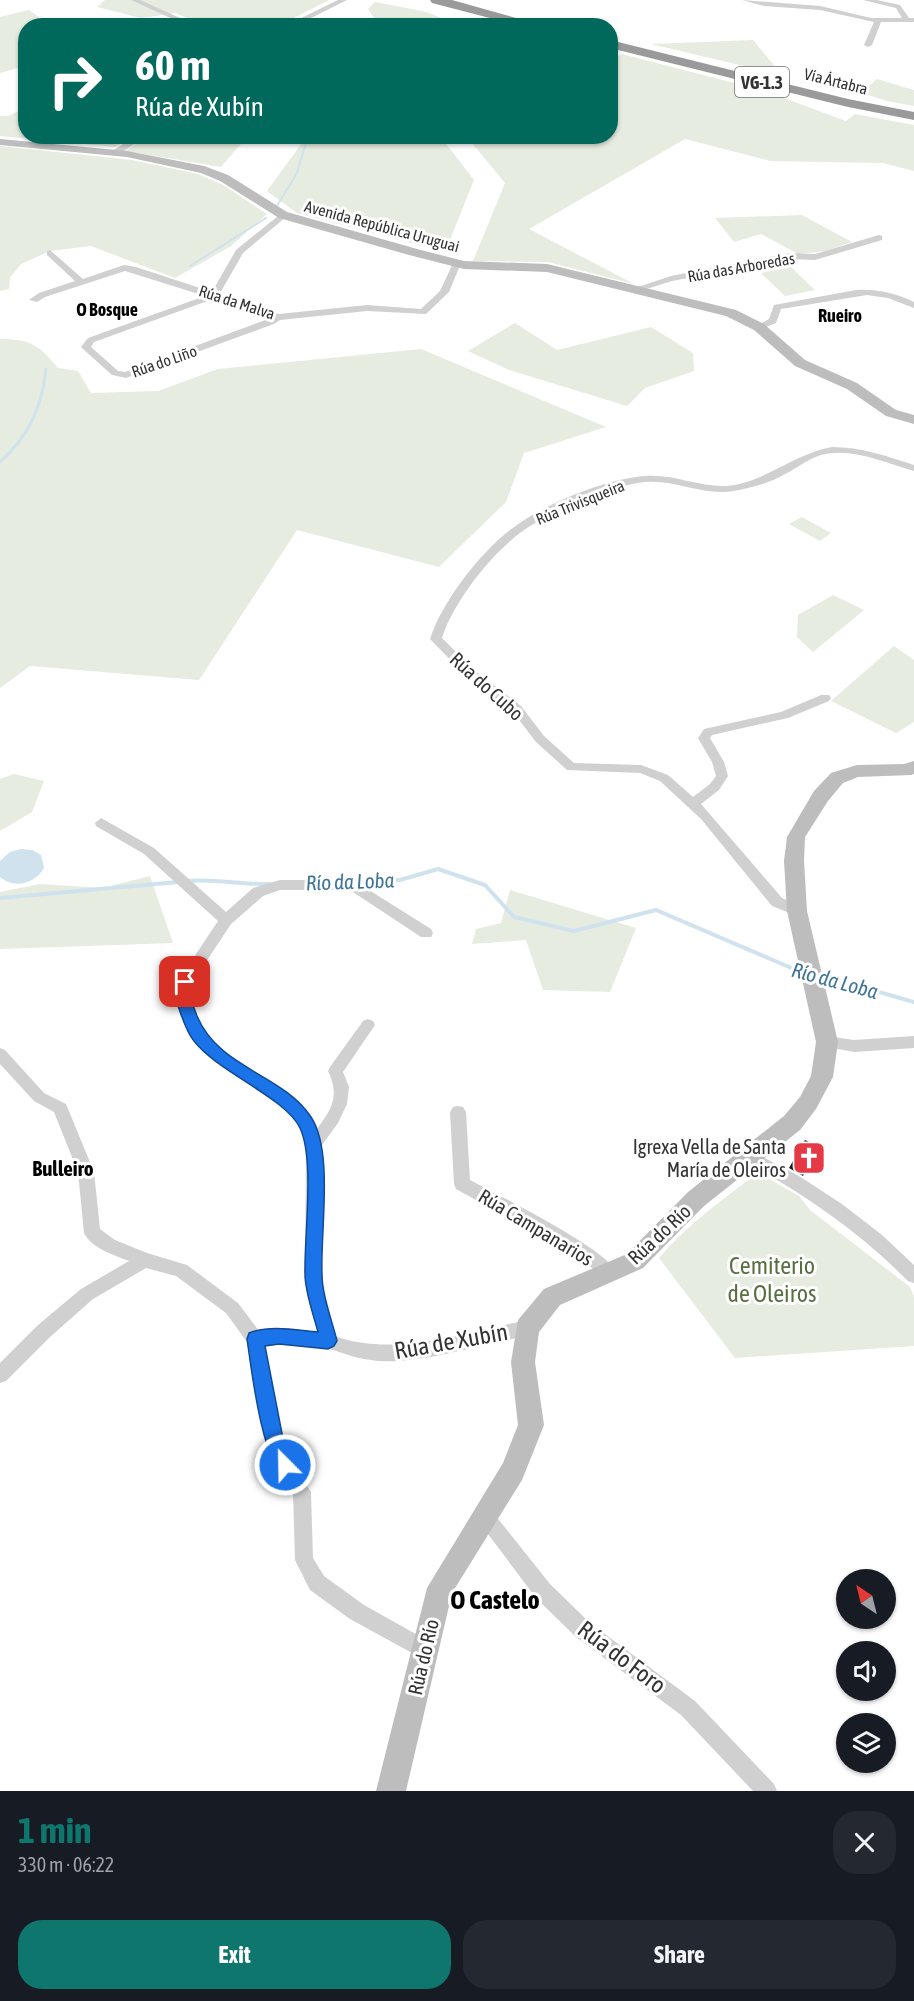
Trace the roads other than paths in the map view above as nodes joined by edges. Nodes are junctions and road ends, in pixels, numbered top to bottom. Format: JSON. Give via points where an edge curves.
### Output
{"nodes":[{"id":1,"x":134,"y":0,"type":"edge"},
{"id":2,"x":344,"y":0,"type":"edge"},
{"id":3,"x":437,"y":0,"type":"edge"},
{"id":4,"x":745,"y":0,"type":"edge"},
{"id":5,"x":866,"y":0,"type":"edge"},
{"id":6,"x":176,"y":18,"type":"edge"},
{"id":7,"x":305,"y":18,"type":"edge"},
{"id":8,"x":507,"y":18,"type":"edge"},
{"id":9,"x":878,"y":20,"type":"junction"},
{"id":10,"x":910,"y":20,"type":"edge"},
{"id":11,"x":868,"y":45,"type":"dead end"},
{"id":12,"x":618,"y":46,"type":"edge"},
{"id":13,"x":914,"y":116,"type":"edge"},
{"id":14,"x":0,"y":142,"type":"edge"},
{"id":15,"x":18,"y":144,"type":"edge"},
{"id":16,"x":21,"y":144,"type":"edge"},
{"id":17,"x":129,"y":144,"type":"edge"},
{"id":18,"x":115,"y":153,"type":"junction"},
{"id":19,"x":284,"y":215,"type":"junction"},
{"id":20,"x":879,"y":238,"type":"dead end"},
{"id":21,"x":50,"y":253,"type":"dead end"},
{"id":22,"x":457,"y":263,"type":"junction"},
{"id":23,"x":81,"y":282,"type":"junction"},
{"id":24,"x":637,"y":289,"type":"junction"},
{"id":25,"x":214,"y":294,"type":"junction"},
{"id":26,"x":34,"y":300,"type":"dead end"},
{"id":27,"x":914,"y":304,"type":"edge"},
{"id":28,"x":278,"y":317,"type":"junction"},
{"id":29,"x":759,"y":327,"type":"junction"},
{"id":30,"x":914,"y":420,"type":"edge"},
{"id":31,"x":914,"y":468,"type":"edge"},
{"id":32,"x":436,"y":639,"type":"joint"},
{"id":33,"x":825,"y":698,"type":"dead end"},
{"id":34,"x":914,"y":767,"type":"edge"},
{"id":35,"x":693,"y":804,"type":"junction"},
{"id":36,"x":101,"y":823,"type":"dead end"},
{"id":37,"x":797,"y":911,"type":"junction"},
{"id":38,"x":226,"y":920,"type":"junction"},
{"id":39,"x":426,"y":933,"type":"dead end"},
{"id":40,"x":368,"y":1025,"type":"dead end"},
{"id":41,"x":827,"y":1042,"type":"junction"},
{"id":42,"x":914,"y":1042,"type":"edge"},
{"id":43,"x":0,"y":1054,"type":"edge"},
{"id":44,"x":458,"y":1113,"type":"dead end"},
{"id":45,"x":314,"y":1143,"type":"junction"},
{"id":46,"x":748,"y":1156,"type":"junction"},
{"id":47,"x":145,"y":1260,"type":"junction"},
{"id":48,"x":609,"y":1273,"type":"junction"},
{"id":49,"x":914,"y":1276,"type":"edge"},
{"id":50,"x":527,"y":1328,"type":"junction"},
{"id":51,"x":255,"y":1339,"type":"junction"},
{"id":52,"x":328,"y":1341,"type":"junction"},
{"id":53,"x":0,"y":1375,"type":"edge"},
{"id":54,"x":485,"y":1516,"type":"junction"},
{"id":55,"x":423,"y":1649,"type":"junction"},
{"id":56,"x":391,"y":1791,"type":"edge"},
{"id":57,"x":767,"y":1791,"type":"edge"}],
"edges":[{"from":1,"to":6,"type":"street"},
{"from":2,"to":7,"type":"street"},
{"from":3,"to":8,"type":"highway"},
{"from":4,"to":9,"type":"street","via":[[820,8]]},
{"from":5,"to":10,"type":"street","via":[[898,6]]},
{"from":9,"to":10,"type":"street"},
{"from":9,"to":11,"type":"street"},
{"from":12,"to":13,"type":"highway","name":"Vía Ártabra","number":"VG-1.3"},
{"from":14,"to":15,"type":"street","name":"Avenida República Uruguai"},
{"from":16,"to":18,"type":"street","name":"Avenida República Uruguai"},
{"from":17,"to":18,"type":"street"},
{"from":18,"to":19,"type":"street","name":"Avenida República Uruguai","via":[[215,174]]},
{"from":19,"to":22,"type":"street","name":"Avenida República Uruguai"},
{"from":19,"to":25,"type":"street","via":[[239,252]]},
{"from":20,"to":24,"type":"street","name":"Rúa das Arboredas","via":[[815,257],[790,256]]},
{"from":21,"to":23,"type":"street"},
{"from":22,"to":24,"type":"street","name":"Avenida República Uruguai","via":[[547,268]]},
{"from":22,"to":28,"type":"street","name":"Rúa da Malva","via":[[444,292],[423,312],[367,308]]},
{"from":23,"to":25,"type":"street","name":"Rúa da Malva","via":[[124,268]]},
{"from":23,"to":26,"type":"street","name":"Rúa da Malva"},
{"from":24,"to":29,"type":"street","name":"Avenida República Uruguai","via":[[731,313]]},
{"from":25,"to":28,"type":"street","name":"Rúa da Malva"},
{"from":25,"to":28,"type":"street","name":"Rúa do Liño","via":[[91,340],[86,347],[115,373],[126,375]]},
{"from":27,"to":29,"type":"street","via":[[898,297],[848,292],[777,307],[773,321]]},
{"from":29,"to":30,"type":"street","name":"Avenida República Uruguai","via":[[800,363],[852,386],[891,413]]},
{"from":31,"to":32,"type":"street","name":"Rúa Trivisqueira","via":[[862,453],[822,451],[782,472],[734,488],[706,488],[662,478],[610,488],[535,519],[512,534],[465,587],[438,627]]},
{"from":32,"to":35,"type":"street","name":"Rúa do Cubo","via":[[518,709],[540,740],[571,766],[653,772]]},
{"from":33,"to":35,"type":"street","via":[[784,715],[708,732],[704,738],[723,776],[720,783]]},
{"from":34,"to":37,"type":"street","name":"Rúa do Río","via":[[857,771],[837,778],[821,796],[796,837]]},
{"from":35,"to":37,"type":"street","name":"Rúa do Cubo","via":[[777,902]]},
{"from":36,"to":38,"type":"street","via":[[149,851]]},
{"from":37,"to":41,"type":"street","name":"Rúa do Río"},
{"from":38,"to":39,"type":"street","via":[[258,892],[280,885],[353,885]]},
{"from":38,"to":45,"type":"street","via":[[185,982],[181,995],[188,1015],[198,1036],[220,1058],[293,1107]]},
{"from":40,"to":45,"type":"street","via":[[335,1071],[343,1088],[339,1102]]},
{"from":41,"to":42,"type":"street","via":[[854,1046]]},
{"from":41,"to":46,"type":"street","name":"Rúa do Río","via":[[822,1077],[808,1103],[792,1123]]},
{"from":43,"to":47,"type":"street","via":[[39,1097],[62,1108],[64,1123],[86,1172],[92,1233]]},
{"from":44,"to":48,"type":"street","name":"Rúa Campanarios","via":[[462,1184],[588,1254]]},
{"from":45,"to":52,"type":"street","via":[[313,1276]]},
{"from":46,"to":48,"type":"street","name":"Rúa do Río","via":[[696,1199],[635,1261]]},
{"from":46,"to":49,"type":"street","via":[[790,1178],[850,1218]]},
{"from":47,"to":51,"type":"street","via":[[181,1270],[232,1308]]},
{"from":47,"to":53,"type":"street","via":[[87,1294]]},
{"from":48,"to":50,"type":"street","name":"Rúa do Río","via":[[552,1297]]},
{"from":50,"to":52,"type":"street","name":"Rúa de Xubín","via":[[402,1352],[352,1350]]},
{"from":50,"to":54,"type":"street","name":"Rúa do Río","via":[[523,1362],[531,1425],[513,1471]]},
{"from":51,"to":52,"type":"street","name":"Rúa de Xubín","via":[[279,1336]]},
{"from":51,"to":55,"type":"street","via":[[276,1452],[302,1492],[304,1560],[317,1583],[357,1612]]},
{"from":54,"to":55,"type":"street","name":"Rúa do Río","via":[[440,1588]]},
{"from":54,"to":57,"type":"street","name":"Rúa do Foro","via":[[543,1591],[583,1630],[688,1708]]},
{"from":55,"to":56,"type":"street","name":"Rúa do Río"}]}
